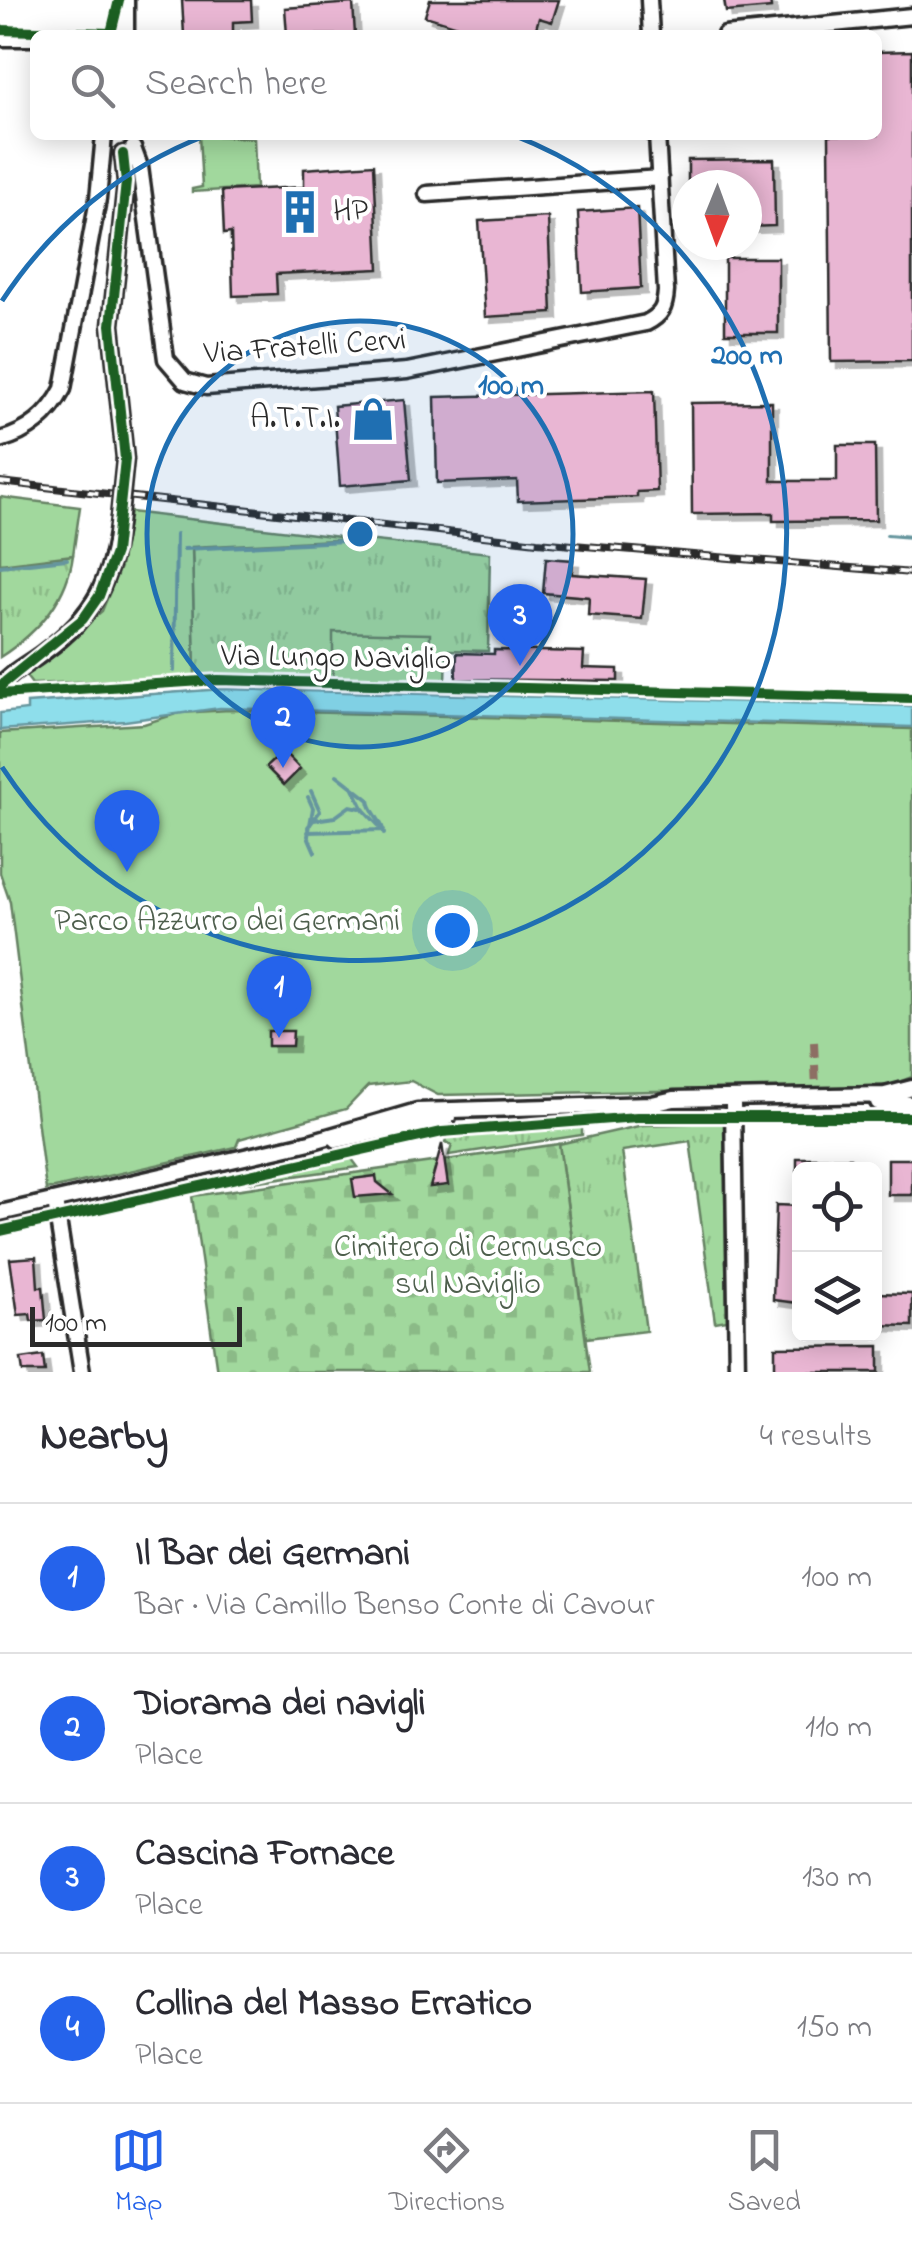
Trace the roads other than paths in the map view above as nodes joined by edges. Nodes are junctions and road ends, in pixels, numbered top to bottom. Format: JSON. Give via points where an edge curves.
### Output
{"nodes":[{"id":1,"x":126,"y":0,"type":"edge"},
{"id":2,"x":649,"y":0,"type":"edge"},
{"id":3,"x":912,"y":16,"type":"edge"},
{"id":4,"x":125,"y":30,"type":"edge"},
{"id":5,"x":651,"y":30,"type":"edge"},
{"id":6,"x":774,"y":30,"type":"edge"},
{"id":7,"x":0,"y":38,"type":"edge"},
{"id":8,"x":30,"y":38,"type":"edge"},
{"id":9,"x":657,"y":140,"type":"edge"},
{"id":10,"x":119,"y":145,"type":"edge"},
{"id":11,"x":660,"y":178,"type":"junction"},
{"id":12,"x":427,"y":194,"type":"dead end"},
{"id":13,"x":0,"y":440,"type":"edge"},
{"id":14,"x":0,"y":686,"type":"edge"},
{"id":15,"x":912,"y":1088,"type":"edge"},
{"id":16,"x":652,"y":1104,"type":"junction"},
{"id":17,"x":912,"y":1104,"type":"edge"},
{"id":18,"x":733,"y":1106,"type":"junction"},
{"id":19,"x":55,"y":1201,"type":"junction"},
{"id":20,"x":0,"y":1213,"type":"edge"},
{"id":21,"x":82,"y":1372,"type":"edge"},
{"id":22,"x":737,"y":1372,"type":"edge"}],
"edges":[{"from":1,"to":4,"type":"street"},
{"from":2,"to":5,"type":"street"},
{"from":3,"to":6,"type":"street"},
{"from":7,"to":8,"type":"street"},
{"from":9,"to":11,"type":"street"},
{"from":10,"to":11,"type":"street","name":"Via Fratelli Cervi","via":[[140,167],[165,356],[180,377],[197,386],[407,371],[646,322],[663,310],[666,281]]},
{"from":10,"to":13,"type":"street","via":[[98,198],[62,389],[34,425]]},
{"from":10,"to":14,"type":"street","bridge":true,"via":[[126,182],[112,338],[126,459],[110,572],[88,612]]},
{"from":11,"to":12,"type":"street"},
{"from":15,"to":16,"type":"street"},
{"from":16,"to":18,"type":"street"},
{"from":16,"to":19,"type":"street","via":[[418,1111]]},
{"from":17,"to":18,"type":"street"},
{"from":18,"to":22,"type":"street"},
{"from":19,"to":20,"type":"street"},
{"from":19,"to":21,"type":"street"}]}
